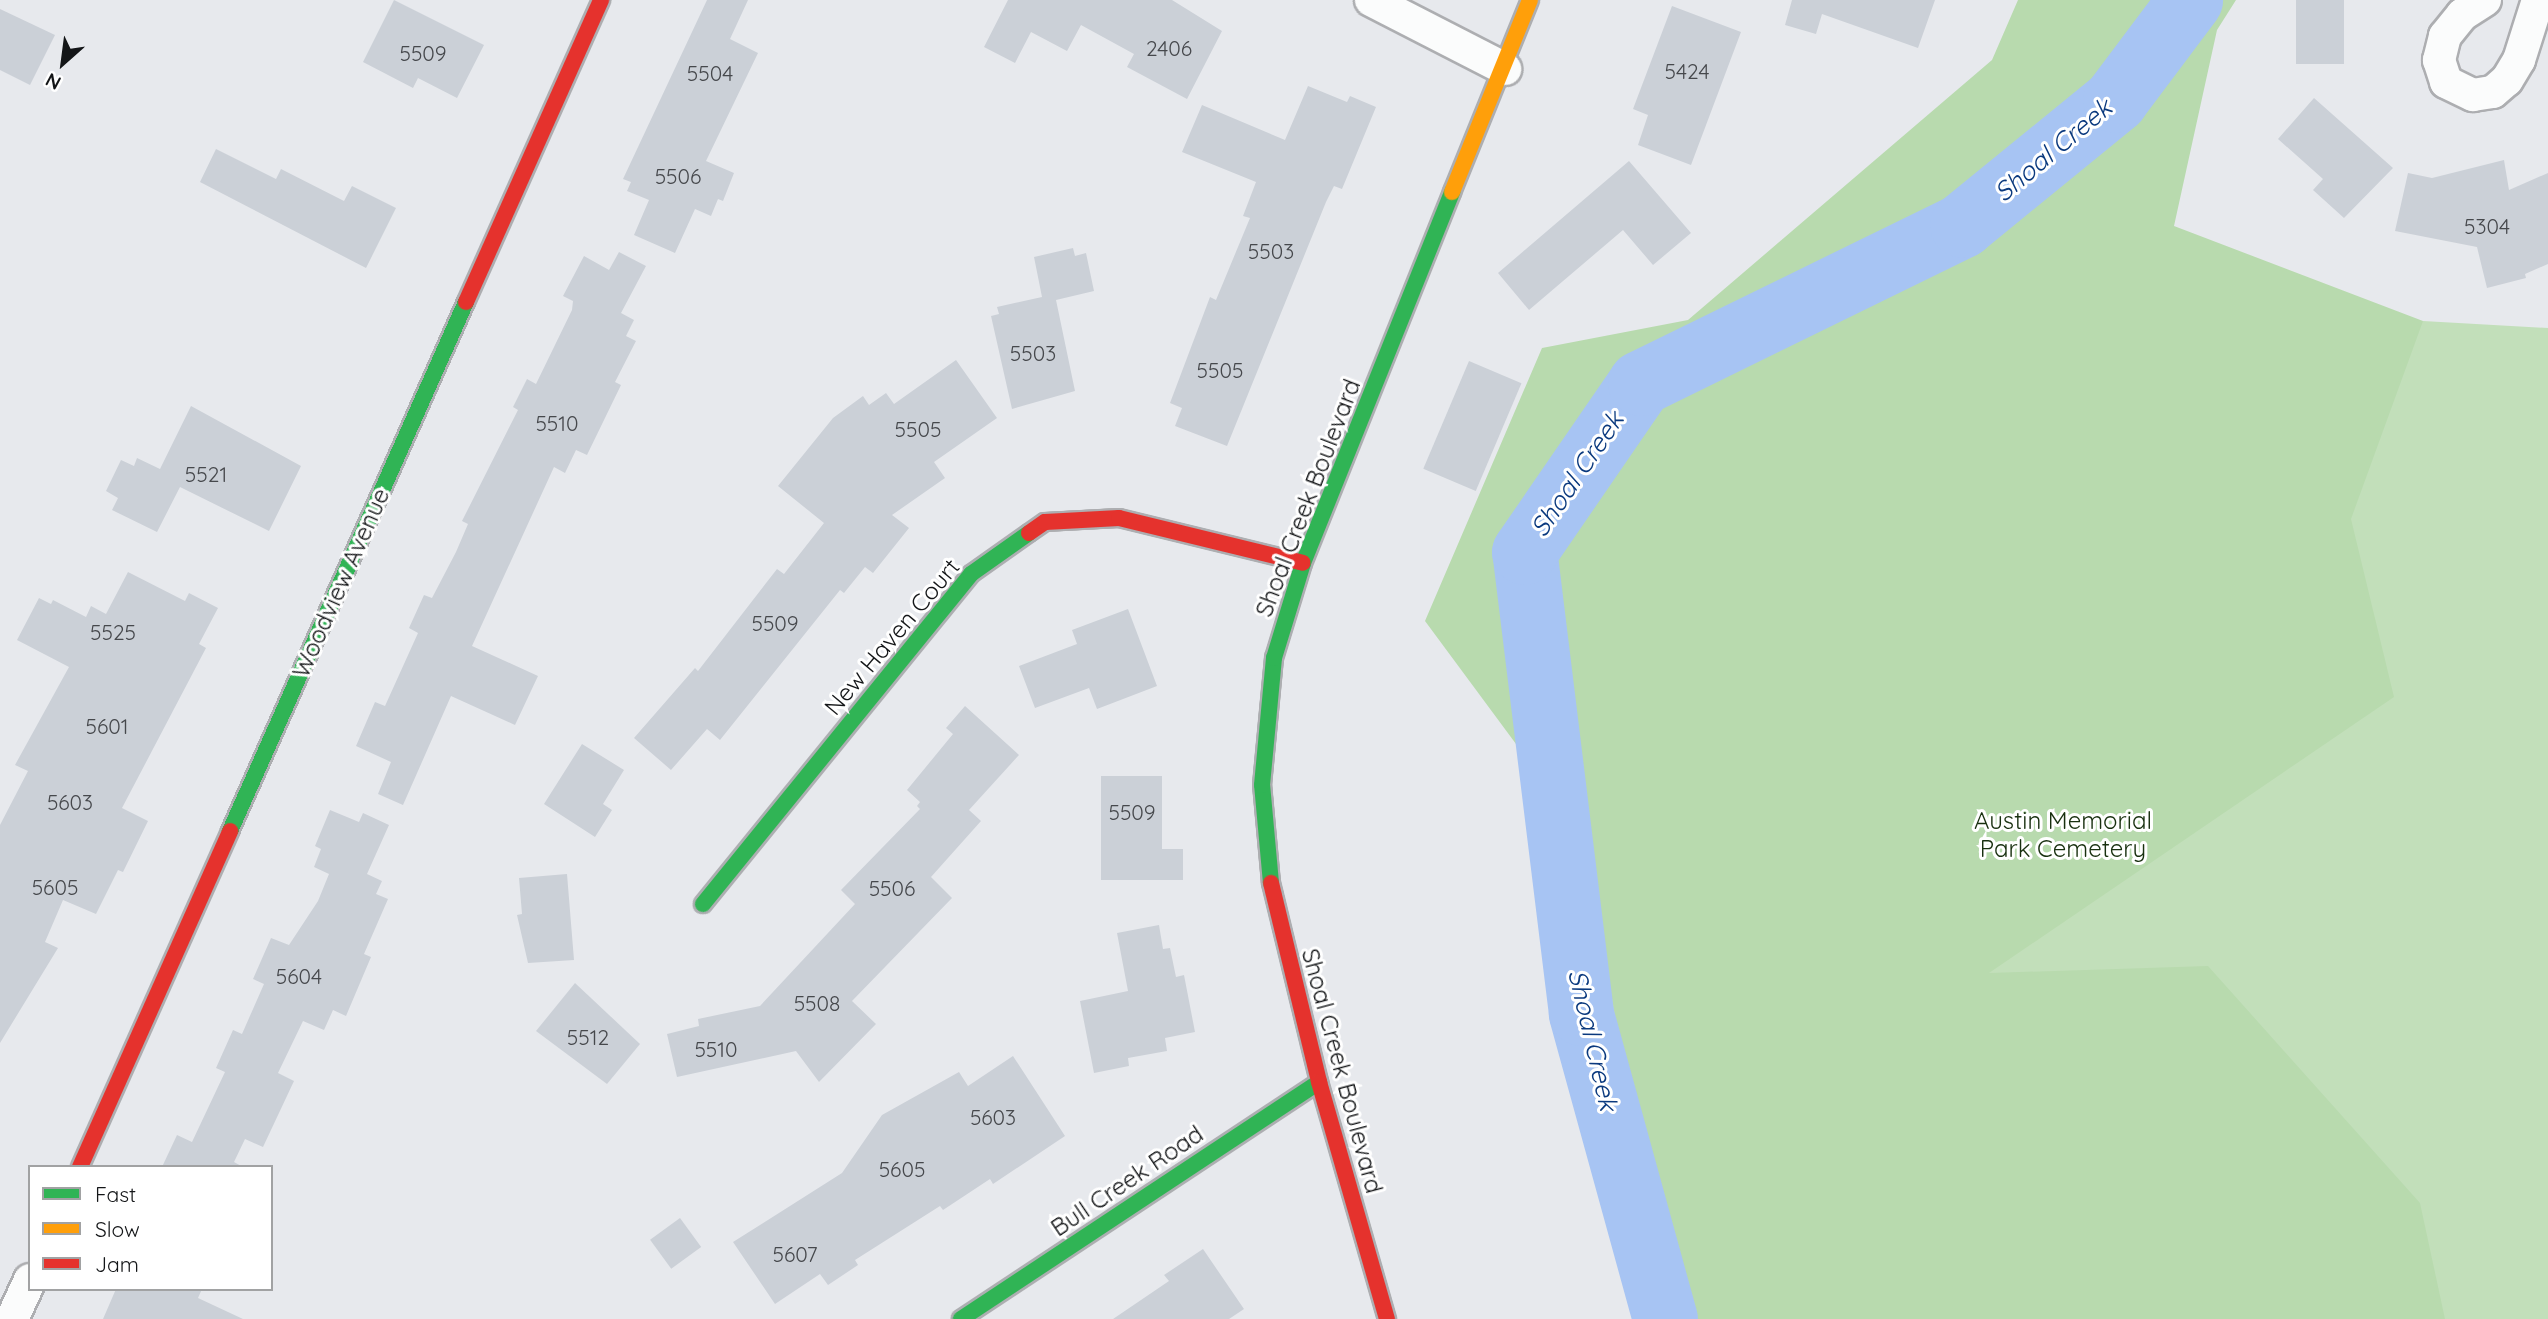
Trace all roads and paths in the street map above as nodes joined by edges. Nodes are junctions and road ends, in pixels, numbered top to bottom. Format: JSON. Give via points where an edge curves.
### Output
{"nodes":[{"id":1,"x":601,"y":0,"type":"edge"},
{"id":2,"x":1371,"y":0,"type":"edge"},
{"id":3,"x":1530,"y":0,"type":"edge"},
{"id":4,"x":2485,"y":0,"type":"edge"},
{"id":5,"x":2538,"y":0,"type":"edge"},
{"id":6,"x":1505,"y":69,"type":"junction"},
{"id":7,"x":1303,"y":563,"type":"junction"},
{"id":8,"x":703,"y":904,"type":"dead end"},
{"id":9,"x":1319,"y":1082,"type":"junction"},
{"id":10,"x":81,"y":1165,"type":"edge"},
{"id":11,"x":28,"y":1284,"type":"edge"},
{"id":12,"x":12,"y":1319,"type":"edge"},
{"id":13,"x":961,"y":1319,"type":"edge"},
{"id":14,"x":1387,"y":1319,"type":"edge"}],
"edges":[{"from":1,"to":10,"type":"street","name":"Woodview Avenue"},
{"from":2,"to":6,"type":"street"},
{"from":3,"to":6,"type":"street","name":"Shoal Creek Boulevard"},
{"from":4,"to":5,"type":"street","via":[[2462,15],[2445,36],[2439,60],[2446,82],[2473,96],[2493,92],[2507,80],[2519,60]]},
{"from":6,"to":7,"type":"street","name":"Shoal Creek Boulevard"},
{"from":7,"to":8,"type":"street","name":"New Haven Court","via":[[1119,518],[1045,522],[971,574]]},
{"from":7,"to":9,"type":"street","name":"Shoal Creek Boulevard","via":[[1274,658],[1262,785],[1273,899]]},
{"from":9,"to":13,"type":"street","name":"Bull Creek Road"},
{"from":9,"to":14,"type":"street","name":"Shoal Creek Boulevard"},
{"from":11,"to":12,"type":"street"}]}
